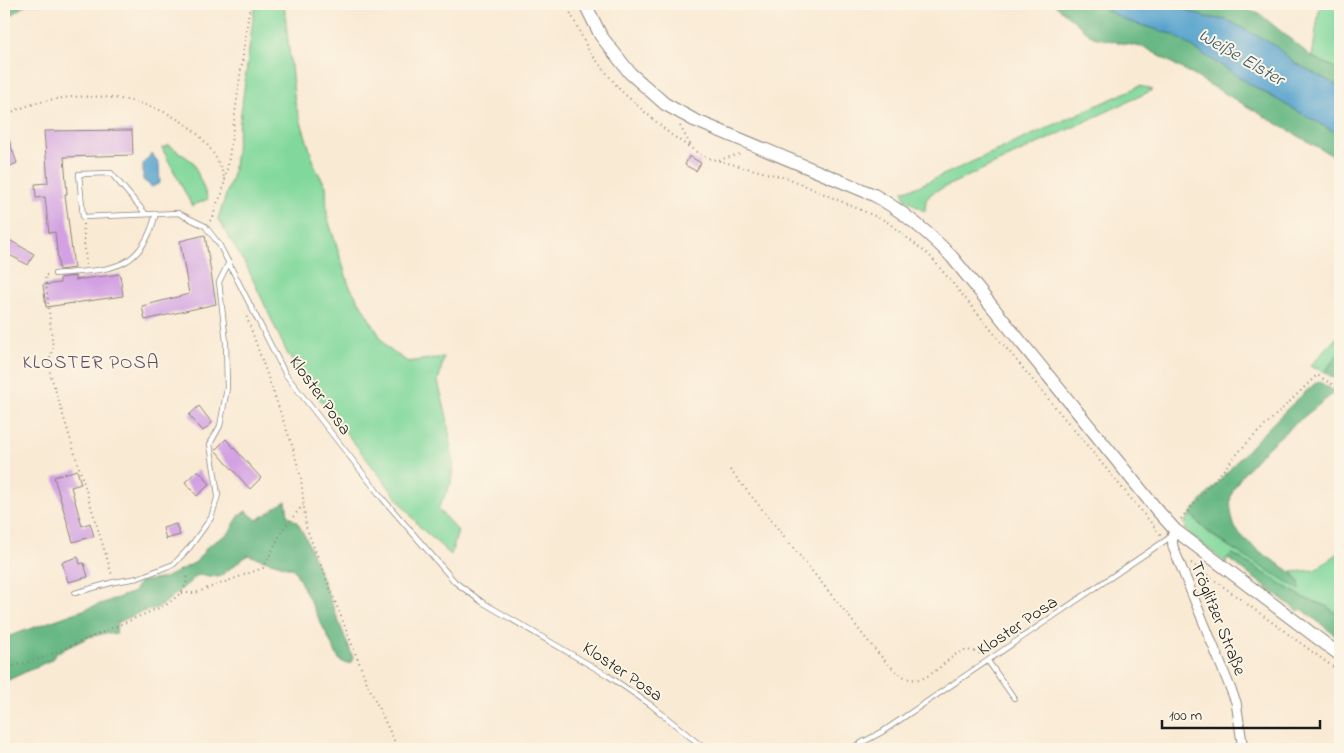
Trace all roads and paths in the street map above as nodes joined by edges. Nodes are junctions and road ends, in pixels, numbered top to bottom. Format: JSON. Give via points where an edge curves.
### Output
{"nodes":[{"id":1,"x":250,"y":4,"type":"edge"},
{"id":2,"x":566,"y":4,"type":"edge"},
{"id":3,"x":585,"y":4,"type":"edge"},
{"id":4,"x":675,"y":109,"type":"junction"},
{"id":5,"x":4,"y":116,"type":"edge"},
{"id":6,"x":754,"y":145,"type":"junction"},
{"id":7,"x":692,"y":149,"type":"junction"},
{"id":8,"x":716,"y":160,"type":"junction"},
{"id":9,"x":225,"y":181,"type":"junction"},
{"id":10,"x":144,"y":213,"type":"junction"},
{"id":11,"x":156,"y":213,"type":"junction"},
{"id":12,"x":83,"y":217,"type":"junction"},
{"id":13,"x":205,"y":226,"type":"junction"},
{"id":14,"x":229,"y":262,"type":"junction"},
{"id":15,"x":86,"y":271,"type":"junction"},
{"id":16,"x":55,"y":274,"type":"dead end"},
{"id":17,"x":46,"y":283,"type":"dead end"},
{"id":18,"x":245,"y":295,"type":"junction"},
{"id":19,"x":1340,"y":389,"type":"edge"},
{"id":20,"x":730,"y":470,"type":"dead end"},
{"id":21,"x":303,"y":505,"type":"junction"},
{"id":22,"x":1171,"y":536,"type":"junction"},
{"id":23,"x":180,"y":559,"type":"junction"},
{"id":24,"x":1187,"y":560,"type":"dead end"},
{"id":25,"x":114,"y":582,"type":"junction"},
{"id":26,"x":75,"y":593,"type":"dead end"},
{"id":27,"x":182,"y":593,"type":"junction"},
{"id":28,"x":1340,"y":656,"type":"edge"},
{"id":29,"x":4,"y":657,"type":"edge"},
{"id":30,"x":988,"y":661,"type":"junction"},
{"id":31,"x":10,"y":668,"type":"junction"},
{"id":32,"x":4,"y":669,"type":"edge"},
{"id":33,"x":1340,"y":672,"type":"edge"},
{"id":34,"x":1014,"y":698,"type":"dead end"},
{"id":35,"x":398,"y":749,"type":"edge"},
{"id":36,"x":705,"y":749,"type":"edge"},
{"id":37,"x":850,"y":749,"type":"edge"},
{"id":38,"x":1243,"y":749,"type":"edge"}],
"edges":[{"from":1,"to":9,"type":"path"},
{"from":2,"to":7,"type":"path","via":[[589,51],[621,91]]},
{"from":3,"to":4,"type":"street","via":[[602,36],[630,74]]},
{"from":4,"to":6,"type":"street"},
{"from":4,"to":7,"type":"path","via":[[681,130]]},
{"from":5,"to":9,"type":"path","via":[[32,105],[83,96],[150,106],[193,128],[210,146],[222,167]]},
{"from":6,"to":8,"type":"path","via":[[743,154]]},
{"from":6,"to":22,"type":"street","via":[[874,195],[928,232],[952,257]]},
{"from":7,"to":8,"type":"path"},
{"from":8,"to":22,"type":"path","via":[[790,179],[886,221],[930,256],[1117,484]]},
{"from":9,"to":13,"type":"path","via":[[214,216]]},
{"from":10,"to":11,"type":"lane"},
{"from":10,"to":12,"type":"lane"},
{"from":10,"to":12,"type":"lane","via":[[111,173],[79,174]]},
{"from":11,"to":13,"type":"lane","via":[[178,212]]},
{"from":11,"to":15,"type":"lane","via":[[149,237],[133,258],[121,266]]},
{"from":12,"to":15,"type":"path"},
{"from":13,"to":14,"type":"lane","name":"Kloster Posa"},
{"from":14,"to":18,"type":"lane","name":"Kloster Posa"},
{"from":14,"to":23,"type":"lane","via":[[219,282],[226,342],[225,410],[210,444],[216,478],[216,507]]},
{"from":15,"to":16,"type":"lane"},
{"from":17,"to":25,"type":"path","via":[[53,348],[48,366]]},
{"from":18,"to":21,"type":"path","via":[[245,315],[293,448],[301,478]]},
{"from":18,"to":36,"type":"lane","name":"Kloster Posa","via":[[286,376],[454,582],[606,675],[651,705]]},
{"from":19,"to":22,"type":"path","via":[[1317,375],[1245,445],[1179,520]]},
{"from":20,"to":30,"type":"path","via":[[861,632],[902,676],[918,680],[926,677],[968,649]]},
{"from":21,"to":27,"type":"path","via":[[283,529],[263,568],[195,593]]},
{"from":21,"to":35,"type":"path","via":[[306,527],[341,621]]},
{"from":22,"to":28,"type":"street"},
{"from":22,"to":30,"type":"lane","name":"Kloster Posa"},
{"from":22,"to":38,"type":"street","name":"Tröglitzer Straße","via":[[1236,702]]},
{"from":23,"to":25,"type":"lane","via":[[133,579]]},
{"from":23,"to":27,"type":"path","via":[[188,583]]},
{"from":24,"to":33,"type":"path"},
{"from":25,"to":26,"type":"lane"},
{"from":27,"to":31,"type":"path","via":[[166,605],[42,658]]},
{"from":29,"to":31,"type":"path"},
{"from":30,"to":34,"type":"lane"},
{"from":30,"to":37,"type":"lane","name":"Kloster Posa","via":[[882,732]]},
{"from":31,"to":32,"type":"path"}]}
